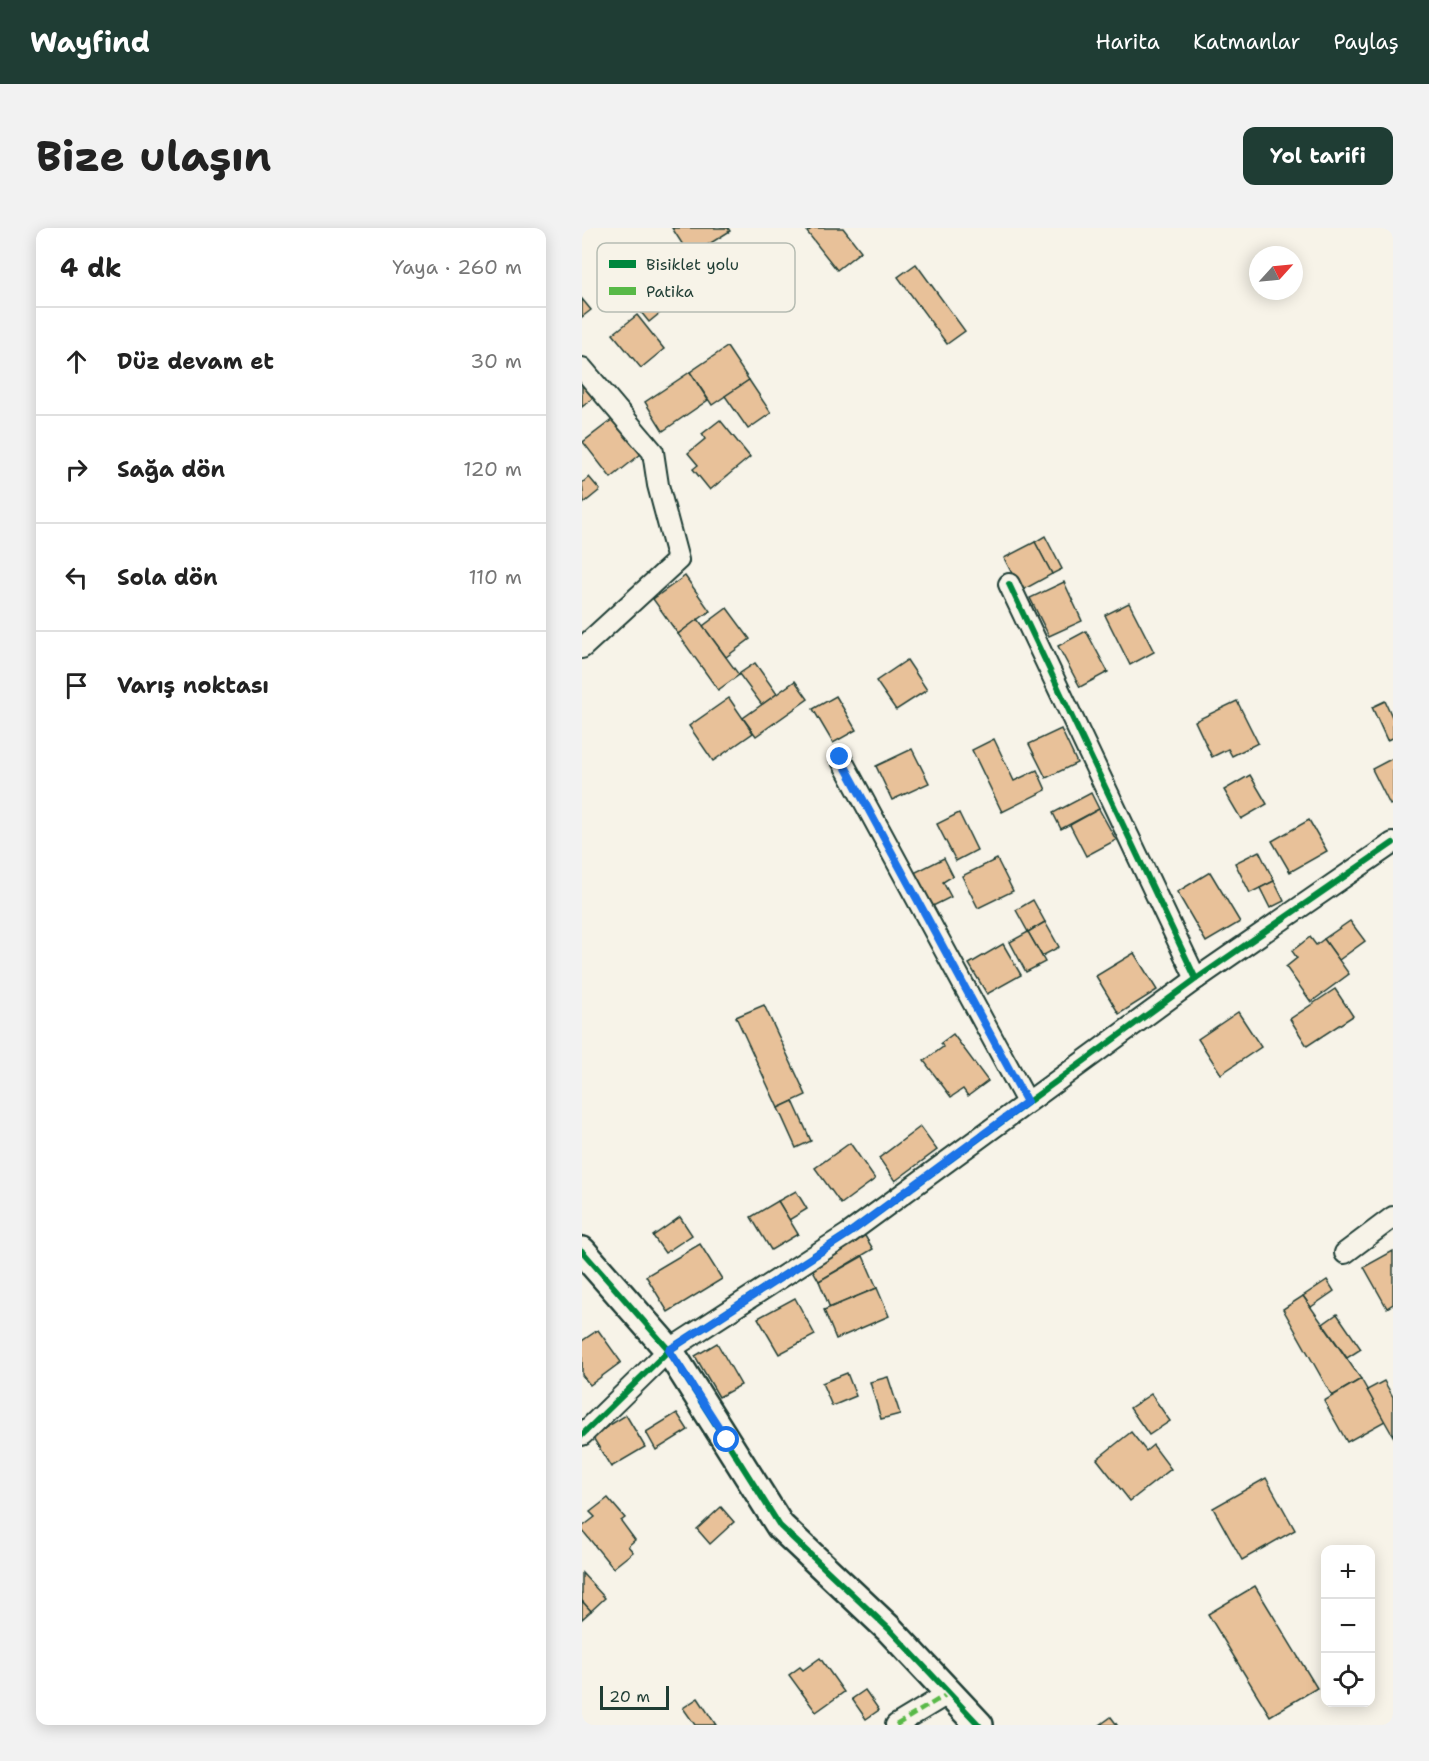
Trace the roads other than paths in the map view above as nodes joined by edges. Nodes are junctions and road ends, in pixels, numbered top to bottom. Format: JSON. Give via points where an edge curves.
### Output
{"nodes":[{"id":1,"x":582,"y":368,"type":"edge"},
{"id":2,"x":1009,"y":584,"type":"dead end"},
{"id":3,"x":582,"y":648,"type":"edge"},
{"id":4,"x":840,"y":757,"type":"dead end"},
{"id":5,"x":1393,"y":843,"type":"edge"},
{"id":6,"x":1197,"y":979,"type":"junction"},
{"id":7,"x":1027,"y":1102,"type":"junction"},
{"id":8,"x":1393,"y":1216,"type":"edge"},
{"id":9,"x":582,"y":1251,"type":"edge"},
{"id":10,"x":1345,"y":1253,"type":"dead end"},
{"id":11,"x":669,"y":1350,"type":"junction"},
{"id":12,"x":582,"y":1435,"type":"edge"},
{"id":13,"x":949,"y":1693,"type":"junction"},
{"id":14,"x":896,"y":1725,"type":"edge"},
{"id":15,"x":979,"y":1725,"type":"edge"}],
"edges":[{"from":1,"to":3,"type":"street","via":[[652,452],[678,560]]},
{"from":2,"to":6,"type":"street"},
{"from":4,"to":7,"type":"street"},
{"from":5,"to":6,"type":"street"},
{"from":6,"to":7,"type":"street"},
{"from":7,"to":11,"type":"street","via":[[848,1234]]},
{"from":8,"to":10,"type":"street"},
{"from":9,"to":11,"type":"street"},
{"from":11,"to":12,"type":"street"},
{"from":11,"to":13,"type":"street","via":[[780,1526],[889,1629]]},
{"from":13,"to":14,"type":"street"},
{"from":13,"to":15,"type":"street"}]}
